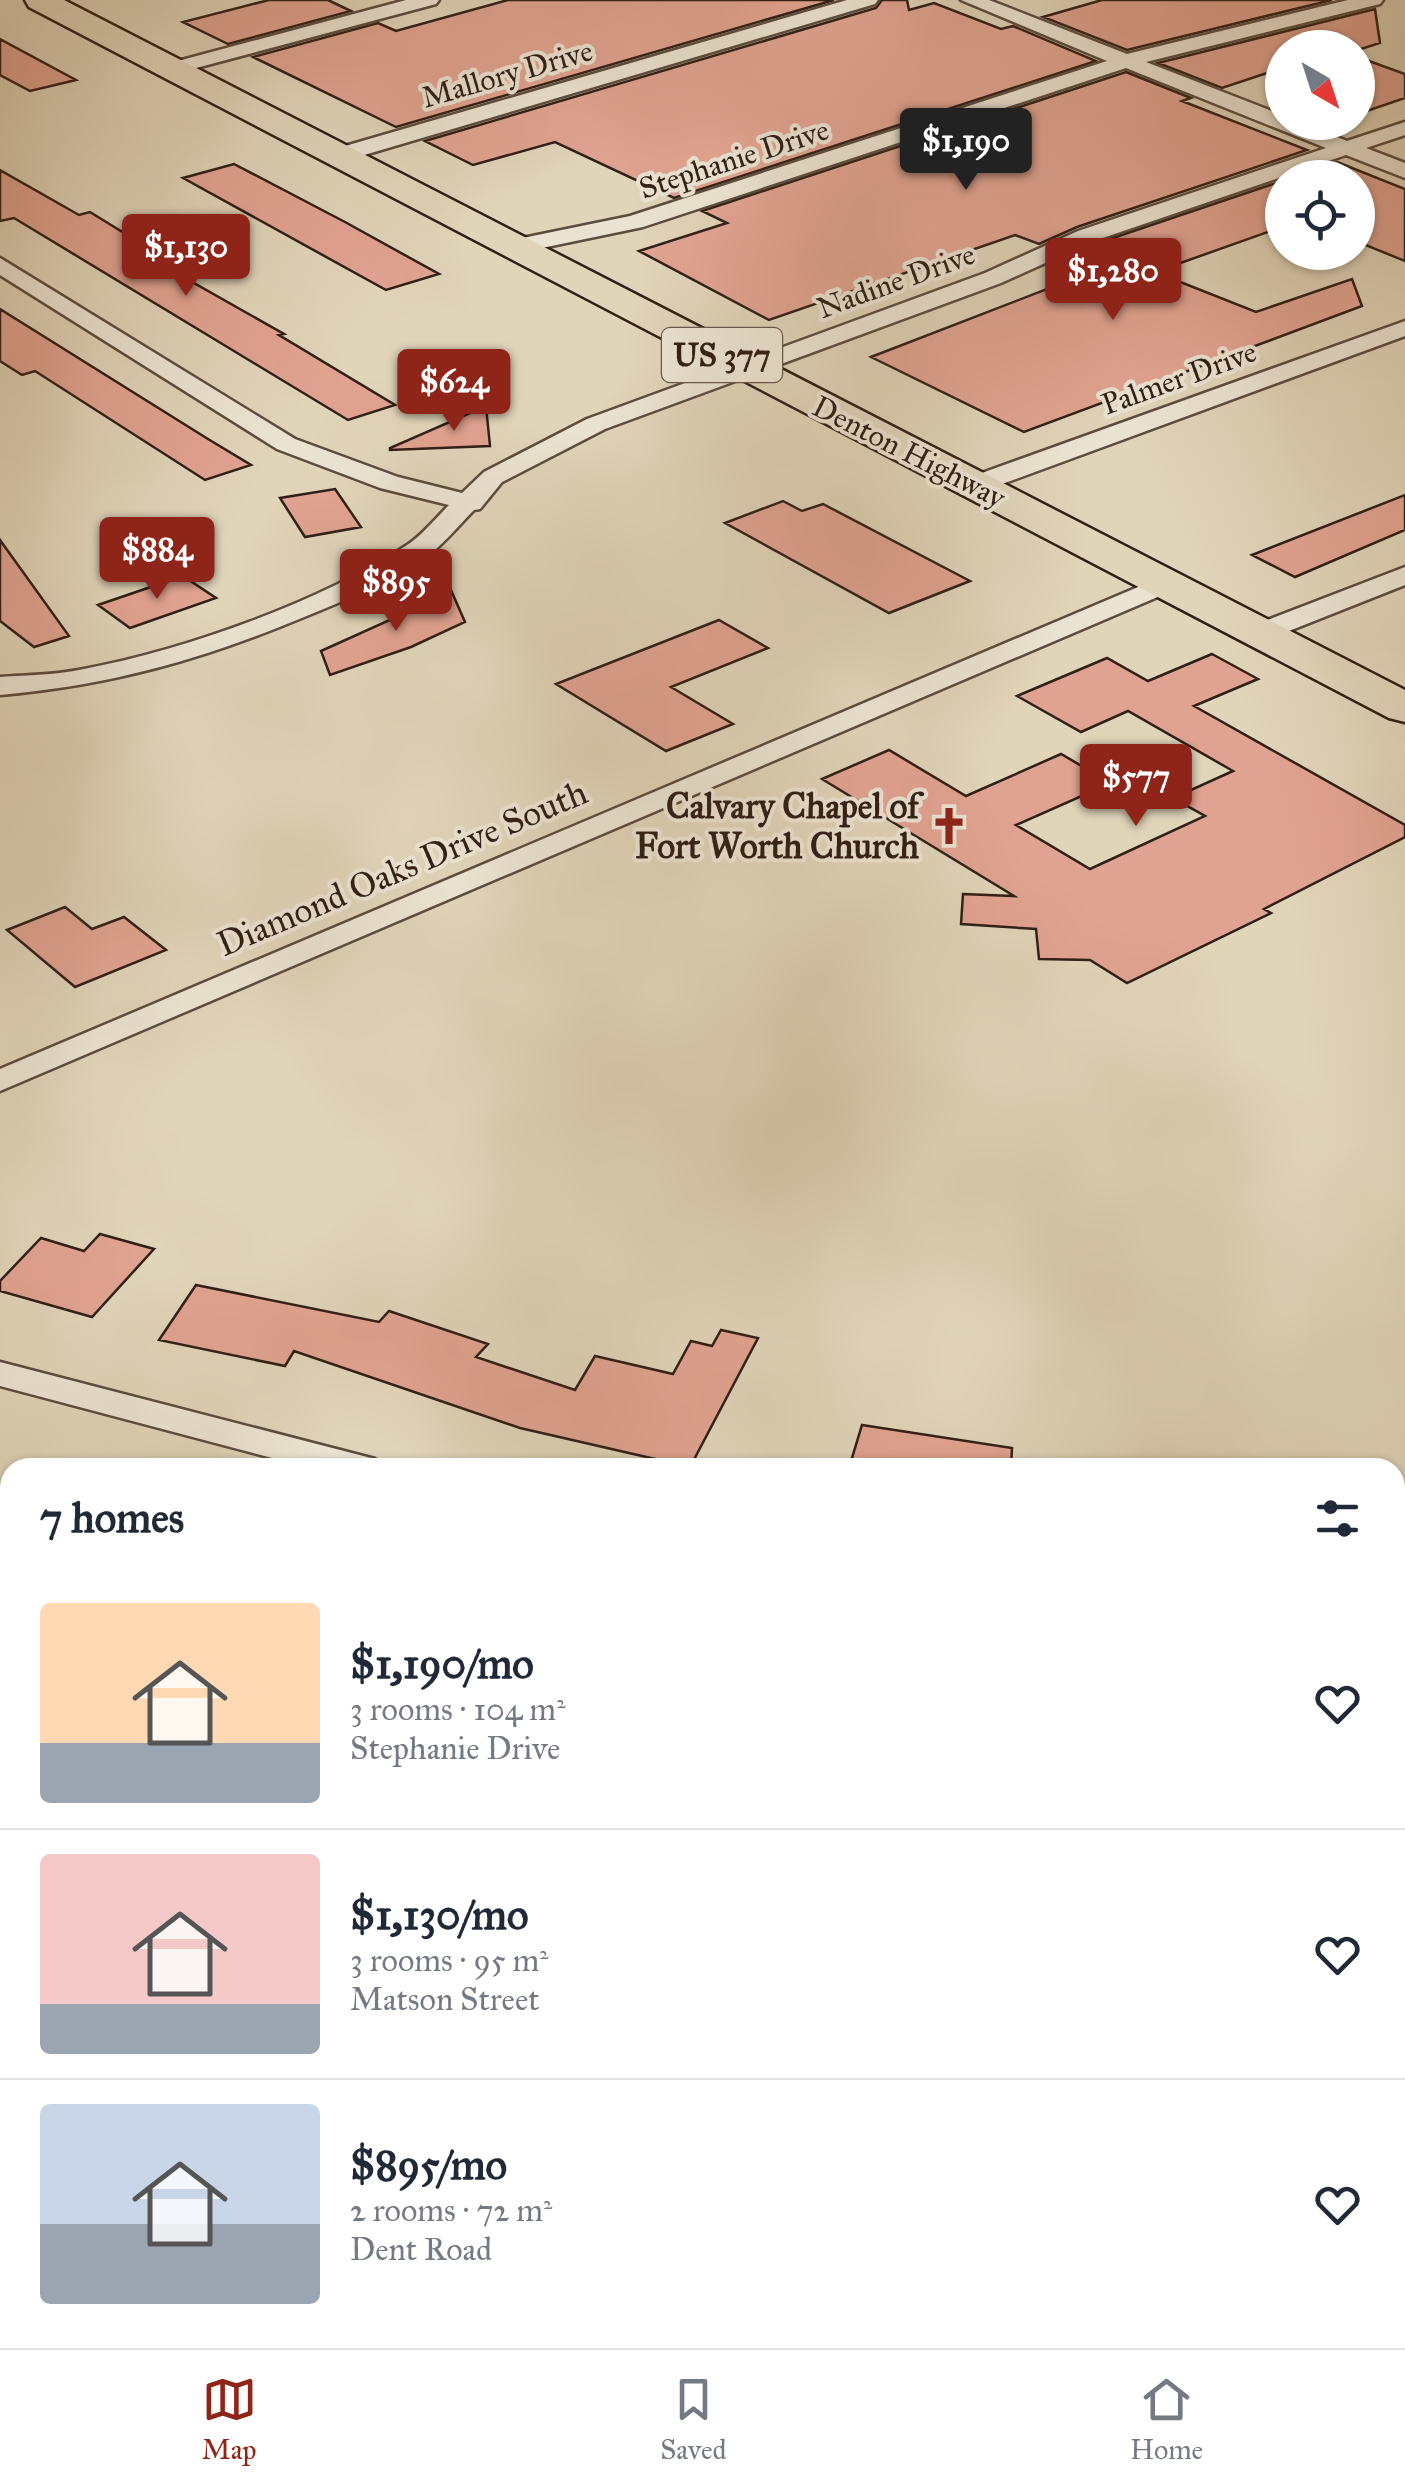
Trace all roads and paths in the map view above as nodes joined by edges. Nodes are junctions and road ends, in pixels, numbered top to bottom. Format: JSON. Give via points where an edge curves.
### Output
{"nodes":[{"id":1,"x":40,"y":0,"type":"edge"},
{"id":2,"x":429,"y":0,"type":"edge"},
{"id":3,"x":868,"y":0,"type":"edge"},
{"id":4,"x":971,"y":0,"type":"edge"},
{"id":5,"x":1373,"y":0,"type":"edge"},
{"id":6,"x":1128,"y":62,"type":"junction"},
{"id":7,"x":170,"y":69,"type":"junction"},
{"id":8,"x":1405,"y":128,"type":"edge"},
{"id":9,"x":1345,"y":148,"type":"junction"},
{"id":10,"x":336,"y":156,"type":"junction"},
{"id":11,"x":1405,"y":172,"type":"edge"},
{"id":12,"x":512,"y":247,"type":"junction"},
{"id":13,"x":0,"y":265,"type":"edge"},
{"id":14,"x":1405,"y":328,"type":"edge"},
{"id":15,"x":745,"y":367,"type":"junction"},
{"id":16,"x":974,"y":486,"type":"junction"},
{"id":17,"x":471,"y":503,"type":"junction"},
{"id":18,"x":1405,"y":575,"type":"edge"},
{"id":19,"x":1164,"y":584,"type":"junction"},
{"id":20,"x":1259,"y":633,"type":"junction"},
{"id":21,"x":0,"y":686,"type":"edge"},
{"id":22,"x":1405,"y":708,"type":"edge"},
{"id":23,"x":0,"y":1080,"type":"edge"},
{"id":24,"x":0,"y":1374,"type":"edge"},
{"id":25,"x":323,"y":1458,"type":"edge"}],
"edges":[{"from":1,"to":7,"type":"main road","name":"Denton Highway","number":"US 377"},
{"from":2,"to":7,"type":"street"},
{"from":3,"to":10,"type":"street","name":"Mallory Drive"},
{"from":4,"to":6,"type":"street"},
{"from":5,"to":6,"type":"street","name":"Stephanie Drive"},
{"from":6,"to":9,"type":"street"},
{"from":6,"to":12,"type":"street","name":"Stephanie Drive","via":[[634,222]]},
{"from":7,"to":10,"type":"main road","name":"Denton Highway","number":"US 377"},
{"from":8,"to":9,"type":"street","name":"Nadine Drive"},
{"from":9,"to":11,"type":"street"},
{"from":9,"to":15,"type":"street","name":"Nadine Drive","via":[[1086,236],[993,278]]},
{"from":10,"to":12,"type":"main road","name":"Denton Highway","number":"US 377"},
{"from":12,"to":15,"type":"main road","name":"Denton Highway","number":"US 377"},
{"from":13,"to":17,"type":"street","via":[[286,444],[389,483]]},
{"from":14,"to":16,"type":"street","name":"Palmer Drive"},
{"from":15,"to":16,"type":"main road","name":"Denton Highway","number":"US 377"},
{"from":15,"to":17,"type":"street","name":"Nadine Drive","via":[[596,424],[494,478]]},
{"from":16,"to":19,"type":"main road","name":"Denton Highway","number":"US 377"},
{"from":17,"to":21,"type":"street","name":"Nadine Drive","via":[[418,551],[351,588],[244,632],[139,666]]},
{"from":18,"to":20,"type":"street"},
{"from":19,"to":20,"type":"main road","name":"Denton Highway","number":"US 377"},
{"from":19,"to":23,"type":"street","name":"Diamond Oaks Drive South"},
{"from":20,"to":22,"type":"main road","name":"Denton Highway","number":"US 377"},
{"from":24,"to":25,"type":"street"}]}
